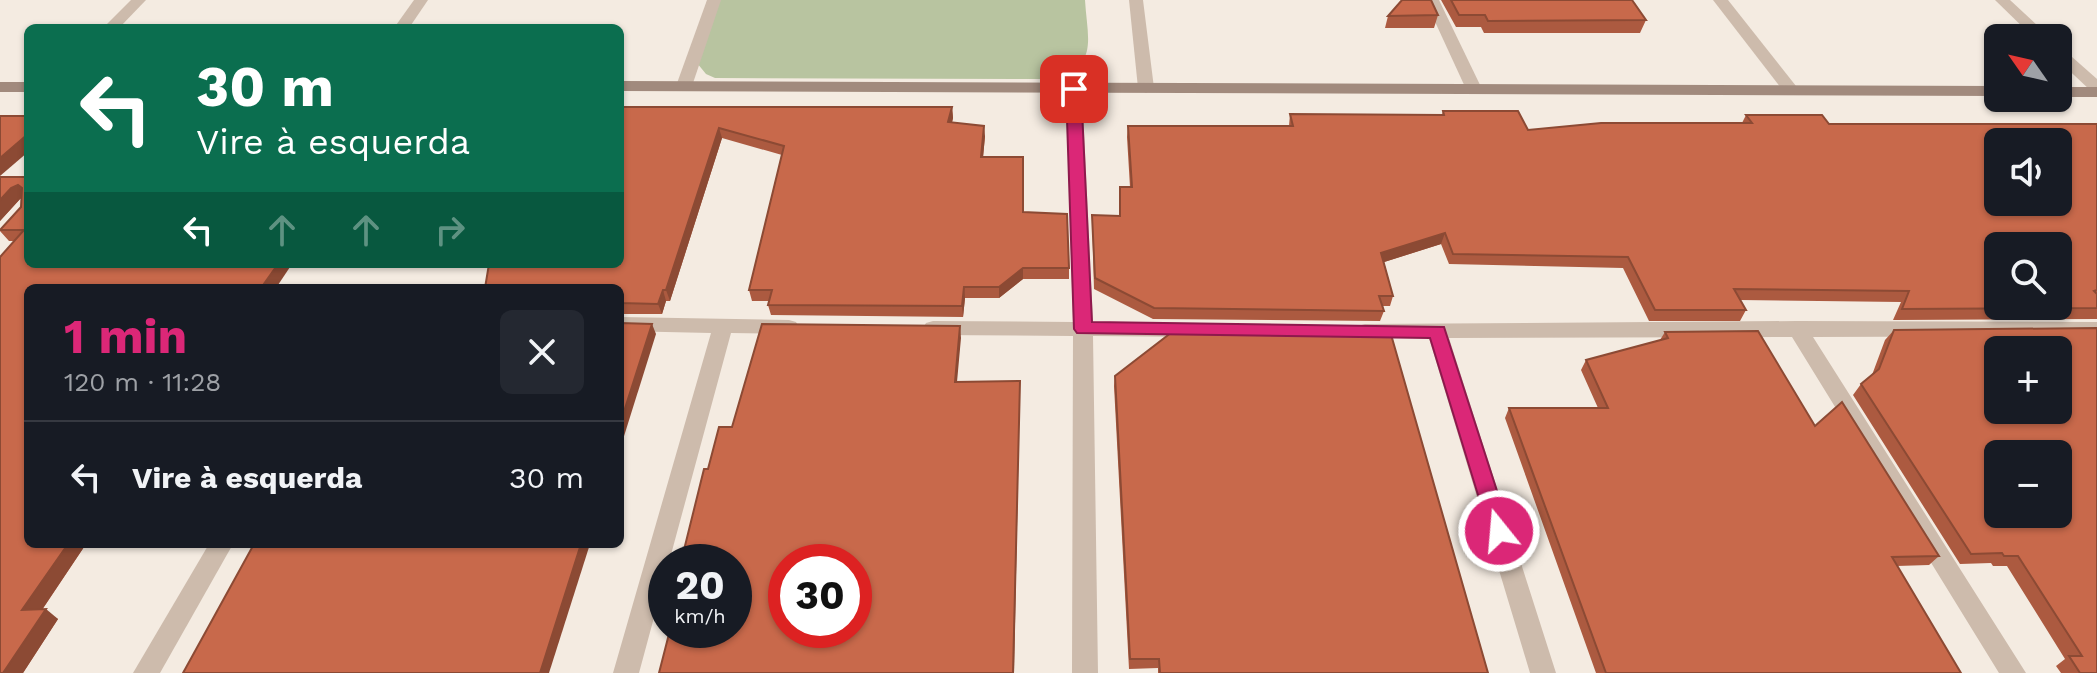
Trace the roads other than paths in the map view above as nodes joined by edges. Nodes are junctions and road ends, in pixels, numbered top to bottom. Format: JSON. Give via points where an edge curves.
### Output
{"nodes":[{"id":1,"x":139,"y":0,"type":"edge"},
{"id":2,"x":421,"y":0,"type":"edge"},
{"id":3,"x":714,"y":0,"type":"edge"},
{"id":4,"x":1136,"y":0,"type":"edge"},
{"id":5,"x":1432,"y":0,"type":"edge"},
{"id":6,"x":1720,"y":0,"type":"edge"},
{"id":7,"x":2002,"y":0,"type":"edge"},
{"id":8,"x":114,"y":24,"type":"edge"},
{"id":9,"x":404,"y":24,"type":"edge"},
{"id":10,"x":2028,"y":24,"type":"edge"},
{"id":11,"x":2072,"y":66,"type":"edge"},
{"id":12,"x":624,"y":86,"type":"edge"},
{"id":13,"x":684,"y":86,"type":"junction"},
{"id":14,"x":0,"y":87,"type":"edge"},
{"id":15,"x":24,"y":87,"type":"edge"},
{"id":16,"x":1146,"y":88,"type":"junction"},
{"id":17,"x":1074,"y":89,"type":"junction"},
{"id":18,"x":1474,"y":89,"type":"junction"},
{"id":19,"x":1790,"y":89,"type":"junction"},
{"id":20,"x":2097,"y":90,"type":"edge"},
{"id":21,"x":1984,"y":91,"type":"edge"},
{"id":22,"x":2072,"y":91,"type":"edge"},
{"id":23,"x":624,"y":324,"type":"edge"},
{"id":24,"x":723,"y":327,"type":"junction"},
{"id":25,"x":817,"y":327,"type":"edge"},
{"id":26,"x":911,"y":328,"type":"edge"},
{"id":27,"x":1797,"y":328,"type":"junction"},
{"id":28,"x":1083,"y":329,"type":"junction"},
{"id":29,"x":2097,"y":329,"type":"edge"},
{"id":30,"x":1222,"y":330,"type":"edge"},
{"id":31,"x":1345,"y":331,"type":"edge"},
{"id":32,"x":1437,"y":332,"type":"junction"},
{"id":33,"x":219,"y":548,"type":"edge"},
{"id":34,"x":146,"y":673,"type":"edge"},
{"id":35,"x":626,"y":673,"type":"edge"},
{"id":36,"x":1085,"y":673,"type":"edge"},
{"id":37,"x":1543,"y":673,"type":"edge"},
{"id":38,"x":2013,"y":673,"type":"edge"}],
"edges":[{"from":1,"to":8,"type":"street"},
{"from":2,"to":9,"type":"street"},
{"from":3,"to":13,"type":"street"},
{"from":4,"to":16,"type":"street"},
{"from":5,"to":18,"type":"street"},
{"from":6,"to":19,"type":"street"},
{"from":7,"to":10,"type":"street"},
{"from":11,"to":20,"type":"street"},
{"from":12,"to":13,"type":"street"},
{"from":13,"to":17,"type":"street"},
{"from":14,"to":15,"type":"street"},
{"from":16,"to":17,"type":"street"},
{"from":16,"to":18,"type":"street"},
{"from":17,"to":28,"type":"street"},
{"from":18,"to":19,"type":"street"},
{"from":19,"to":21,"type":"street"},
{"from":20,"to":22,"type":"street"},
{"from":23,"to":24,"type":"street"},
{"from":24,"to":25,"type":"street"},
{"from":24,"to":35,"type":"street"},
{"from":26,"to":28,"type":"street"},
{"from":27,"to":29,"type":"street"},
{"from":27,"to":32,"type":"street"},
{"from":27,"to":38,"type":"street"},
{"from":28,"to":30,"type":"street"},
{"from":28,"to":36,"type":"street"},
{"from":31,"to":32,"type":"street"},
{"from":32,"to":37,"type":"street"},
{"from":33,"to":34,"type":"street"}]}
